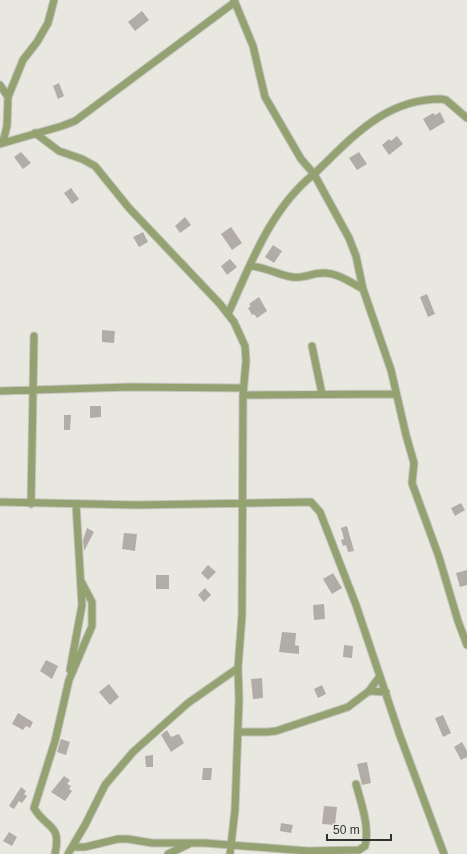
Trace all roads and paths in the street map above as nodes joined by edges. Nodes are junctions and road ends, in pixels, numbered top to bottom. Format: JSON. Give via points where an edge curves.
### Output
{"nodes":[{"id":1,"x":54,"y":0,"type":"edge"},
{"id":2,"x":235,"y":1,"type":"edge"},
{"id":3,"x":0,"y":85,"type":"edge"},
{"id":4,"x":8,"y":96,"type":"junction"},
{"id":5,"x":467,"y":118,"type":"edge"},
{"id":6,"x":35,"y":133,"type":"junction"},
{"id":7,"x":0,"y":144,"type":"edge"},
{"id":8,"x":314,"y":174,"type":"junction"},
{"id":9,"x":250,"y":266,"type":"junction"},
{"id":10,"x":363,"y":289,"type":"junction"},
{"id":11,"x":228,"y":314,"type":"junction"},
{"id":12,"x":34,"y":336,"type":"dead end"},
{"id":13,"x":312,"y":346,"type":"dead end"},
{"id":14,"x":33,"y":389,"type":"junction"},
{"id":15,"x":0,"y":390,"type":"edge"},
{"id":16,"x":243,"y":392,"type":"junction"},
{"id":17,"x":322,"y":394,"type":"junction"},
{"id":18,"x":396,"y":394,"type":"junction"},
{"id":19,"x":0,"y":502,"type":"edge"},
{"id":20,"x":242,"y":502,"type":"junction"},
{"id":21,"x":31,"y":504,"type":"junction"},
{"id":22,"x":76,"y":504,"type":"junction"},
{"id":23,"x":81,"y":581,"type":"junction"},
{"id":24,"x":467,"y":645,"type":"edge"},
{"id":25,"x":238,"y":668,"type":"junction"},
{"id":26,"x":380,"y":676,"type":"junction"},
{"id":27,"x":69,"y":680,"type":"junction"},
{"id":28,"x":369,"y":691,"type":"junction"},
{"id":29,"x":386,"y":692,"type":"junction"},
{"id":30,"x":238,"y":732,"type":"junction"},
{"id":31,"x":356,"y":784,"type":"dead end"},
{"id":32,"x":191,"y":843,"type":"junction"},
{"id":33,"x":231,"y":846,"type":"junction"},
{"id":34,"x":73,"y":847,"type":"junction"},
{"id":35,"x":353,"y":852,"type":"edge"},
{"id":36,"x":55,"y":854,"type":"edge"},
{"id":37,"x":68,"y":854,"type":"edge"},
{"id":38,"x":168,"y":854,"type":"edge"},
{"id":39,"x":230,"y":854,"type":"edge"},
{"id":40,"x":444,"y":854,"type":"edge"}],
"edges":[{"from":1,"to":4,"type":"street","via":[[48,23],[23,60]]},
{"from":2,"to":6,"type":"street","via":[[74,120]]},
{"from":2,"to":8,"type":"street","via":[[252,46],[265,96],[301,159]]},
{"from":3,"to":4,"type":"street"},
{"from":4,"to":7,"type":"street","via":[[7,126]]},
{"from":5,"to":8,"type":"street","via":[[441,98],[399,106],[372,120]]},
{"from":6,"to":7,"type":"street"},
{"from":6,"to":11,"type":"street","via":[[59,151],[95,166],[129,208]]},
{"from":8,"to":9,"type":"street","via":[[286,202]]},
{"from":8,"to":10,"type":"street","via":[[349,238]]},
{"from":9,"to":10,"type":"street","via":[[262,267],[290,277],[300,278],[322,273],[334,275],[345,278]]},
{"from":9,"to":11,"type":"street"},
{"from":10,"to":18,"type":"street","via":[[391,370]]},
{"from":11,"to":16,"type":"street","via":[[241,334],[245,346]]},
{"from":12,"to":14,"type":"street"},
{"from":13,"to":17,"type":"street"},
{"from":14,"to":15,"type":"street"},
{"from":14,"to":16,"type":"street"},
{"from":14,"to":21,"type":"street"},
{"from":16,"to":17,"type":"street"},
{"from":16,"to":20,"type":"street"},
{"from":17,"to":18,"type":"street"},
{"from":18,"to":24,"type":"street","via":[[414,463],[412,483]]},
{"from":19,"to":21,"type":"street"},
{"from":20,"to":22,"type":"street"},
{"from":20,"to":25,"type":"street","via":[[242,615]]},
{"from":20,"to":26,"type":"street","via":[[311,502],[320,512]]},
{"from":21,"to":22,"type":"street"},
{"from":22,"to":23,"type":"street"},
{"from":23,"to":27,"type":"street","via":[[82,605]]},
{"from":23,"to":27,"type":"street","via":[[90,596],[92,626]]},
{"from":25,"to":30,"type":"street"},
{"from":25,"to":34,"type":"street","via":[[188,703],[133,752],[105,785]]},
{"from":26,"to":28,"type":"street"},
{"from":26,"to":29,"type":"street"},
{"from":27,"to":36,"type":"street","via":[[34,808],[56,832],[58,839]]},
{"from":28,"to":29,"type":"street"},
{"from":28,"to":30,"type":"street","via":[[348,707],[276,730]]},
{"from":29,"to":40,"type":"street"},
{"from":30,"to":33,"type":"street"},
{"from":31,"to":35,"type":"street","via":[[367,840],[362,849]]},
{"from":32,"to":33,"type":"street"},
{"from":32,"to":34,"type":"street","via":[[152,843],[118,839]]},
{"from":32,"to":38,"type":"street"},
{"from":33,"to":35,"type":"street"},
{"from":33,"to":39,"type":"street"},
{"from":34,"to":37,"type":"street"}]}
